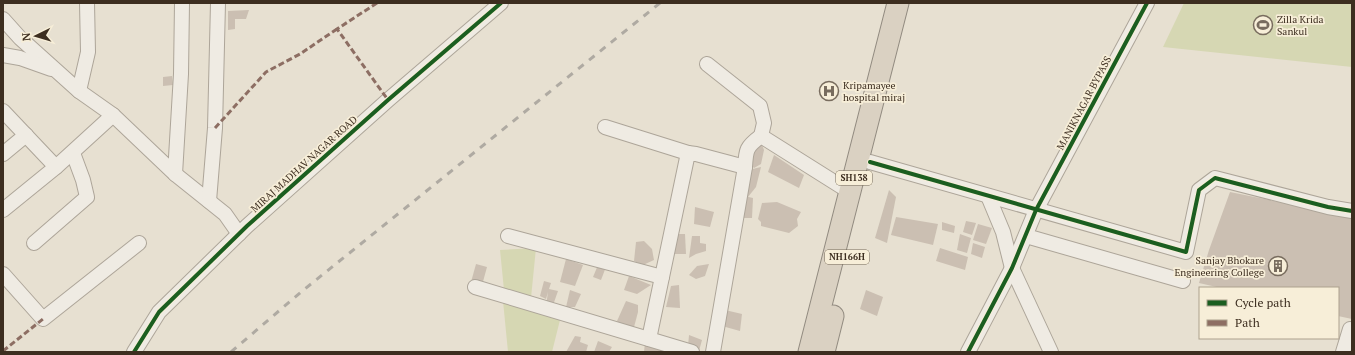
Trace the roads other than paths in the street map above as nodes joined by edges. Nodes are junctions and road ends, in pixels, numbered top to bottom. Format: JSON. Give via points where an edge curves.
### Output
{"nodes":[{"id":1,"x":87,"y":3,"type":"edge"},
{"id":2,"x":182,"y":3,"type":"edge"},
{"id":3,"x":218,"y":3,"type":"edge"},
{"id":4,"x":501,"y":3,"type":"edge"},
{"id":5,"x":898,"y":3,"type":"edge"},
{"id":6,"x":911,"y":3,"type":"edge"},
{"id":7,"x":1147,"y":3,"type":"edge"},
{"id":8,"x":3,"y":19,"type":"edge"},
{"id":9,"x":3,"y":55,"type":"edge"},
{"id":10,"x":707,"y":64,"type":"dead end"},
{"id":11,"x":59,"y":72,"type":"junction"},
{"id":12,"x":79,"y":90,"type":"junction"},
{"id":13,"x":3,"y":111,"type":"edge"},
{"id":14,"x":113,"y":115,"type":"junction"},
{"id":15,"x":605,"y":127,"type":"dead end"},
{"id":16,"x":26,"y":135,"type":"junction"},
{"id":17,"x":761,"y":136,"type":"junction"},
{"id":18,"x":73,"y":153,"type":"junction"},
{"id":19,"x":688,"y":153,"type":"junction"},
{"id":20,"x":3,"y":154,"type":"edge"},
{"id":21,"x":870,"y":162,"type":"junction"},
{"id":22,"x":56,"y":167,"type":"junction"},
{"id":23,"x":745,"y":167,"type":"junction"},
{"id":24,"x":175,"y":174,"type":"junction"},
{"id":25,"x":850,"y":192,"type":"junction"},
{"id":26,"x":988,"y":196,"type":"junction"},
{"id":27,"x":209,"y":202,"type":"junction"},
{"id":28,"x":3,"y":210,"type":"edge"},
{"id":29,"x":1036,"y":210,"type":"junction"},
{"id":30,"x":1352,"y":212,"type":"edge"},
{"id":31,"x":239,"y":234,"type":"junction"},
{"id":32,"x":508,"y":236,"type":"dead end"},
{"id":33,"x":1026,"y":236,"type":"junction"},
{"id":34,"x":34,"y":243,"type":"dead end"},
{"id":35,"x":139,"y":243,"type":"dead end"},
{"id":36,"x":1012,"y":268,"type":"junction"},
{"id":37,"x":3,"y":274,"type":"edge"},
{"id":38,"x":662,"y":277,"type":"junction"},
{"id":39,"x":1183,"y":281,"type":"dead end"},
{"id":40,"x":475,"y":287,"type":"dead end"},
{"id":41,"x":1352,"y":330,"type":"edge"},
{"id":42,"x":649,"y":339,"type":"junction"},
{"id":43,"x":134,"y":352,"type":"edge"},
{"id":44,"x":692,"y":352,"type":"edge"},
{"id":45,"x":713,"y":352,"type":"edge"},
{"id":46,"x":809,"y":352,"type":"edge"},
{"id":47,"x":824,"y":352,"type":"edge"},
{"id":48,"x":968,"y":352,"type":"edge"},
{"id":49,"x":1051,"y":352,"type":"edge"},
{"id":50,"x":1343,"y":352,"type":"edge"}],
"edges":[{"from":1,"to":12,"type":"street","via":[[88,52]]},
{"from":2,"to":24,"type":"street","via":[[182,74]]},
{"from":3,"to":27,"type":"street","via":[[215,128]]},
{"from":4,"to":31,"type":"street","name":"MIRAJ MADHAV NAGAR ROAD"},
{"from":5,"to":25,"type":"highway","number":"SH138"},
{"from":6,"to":21,"type":"highway"},
{"from":7,"to":29,"type":"street","name":"MANIKNAGAR BYPASS"},
{"from":8,"to":11,"type":"street","via":[[20,38]]},
{"from":9,"to":11,"type":"street","via":[[20,58]]},
{"from":10,"to":17,"type":"street","via":[[760,106],[764,123]]},
{"from":11,"to":12,"type":"street"},
{"from":12,"to":14,"type":"street"},
{"from":13,"to":16,"type":"street"},
{"from":14,"to":18,"type":"street"},
{"from":14,"to":24,"type":"street"},
{"from":15,"to":19,"type":"street"},
{"from":16,"to":20,"type":"street"},
{"from":16,"to":22,"type":"street"},
{"from":17,"to":23,"type":"street","via":[[746,151]]},
{"from":17,"to":25,"type":"street"},
{"from":18,"to":22,"type":"street"},
{"from":18,"to":34,"type":"street","via":[[87,197]]},
{"from":19,"to":23,"type":"street"},
{"from":19,"to":38,"type":"street"},
{"from":21,"to":26,"type":"street"},
{"from":21,"to":47,"type":"highway","number":"NH166H"},
{"from":22,"to":28,"type":"street"},
{"from":23,"to":45,"type":"street"},
{"from":24,"to":27,"type":"street"},
{"from":25,"to":46,"type":"highway","number":"SH138"},
{"from":26,"to":29,"type":"street"},
{"from":26,"to":36,"type":"street","via":[[1003,232]]},
{"from":27,"to":31,"type":"street","via":[[225,214]]},
{"from":29,"to":30,"type":"street","via":[[1186,252],[1199,190],[1214,178]]},
{"from":29,"to":33,"type":"street","name":"MANIKNAGAR BYPASS"},
{"from":31,"to":43,"type":"street","name":"MIRAJ MADHAV NAGAR ROAD","via":[[159,312]]},
{"from":32,"to":38,"type":"street"},
{"from":33,"to":36,"type":"street"},
{"from":33,"to":39,"type":"street"},
{"from":35,"to":37,"type":"street","via":[[43,319]]},
{"from":36,"to":48,"type":"street"},
{"from":36,"to":49,"type":"street"},
{"from":38,"to":42,"type":"street"},
{"from":40,"to":42,"type":"street"},
{"from":41,"to":50,"type":"street","via":[[1350,329]]},
{"from":42,"to":44,"type":"street"}]}
